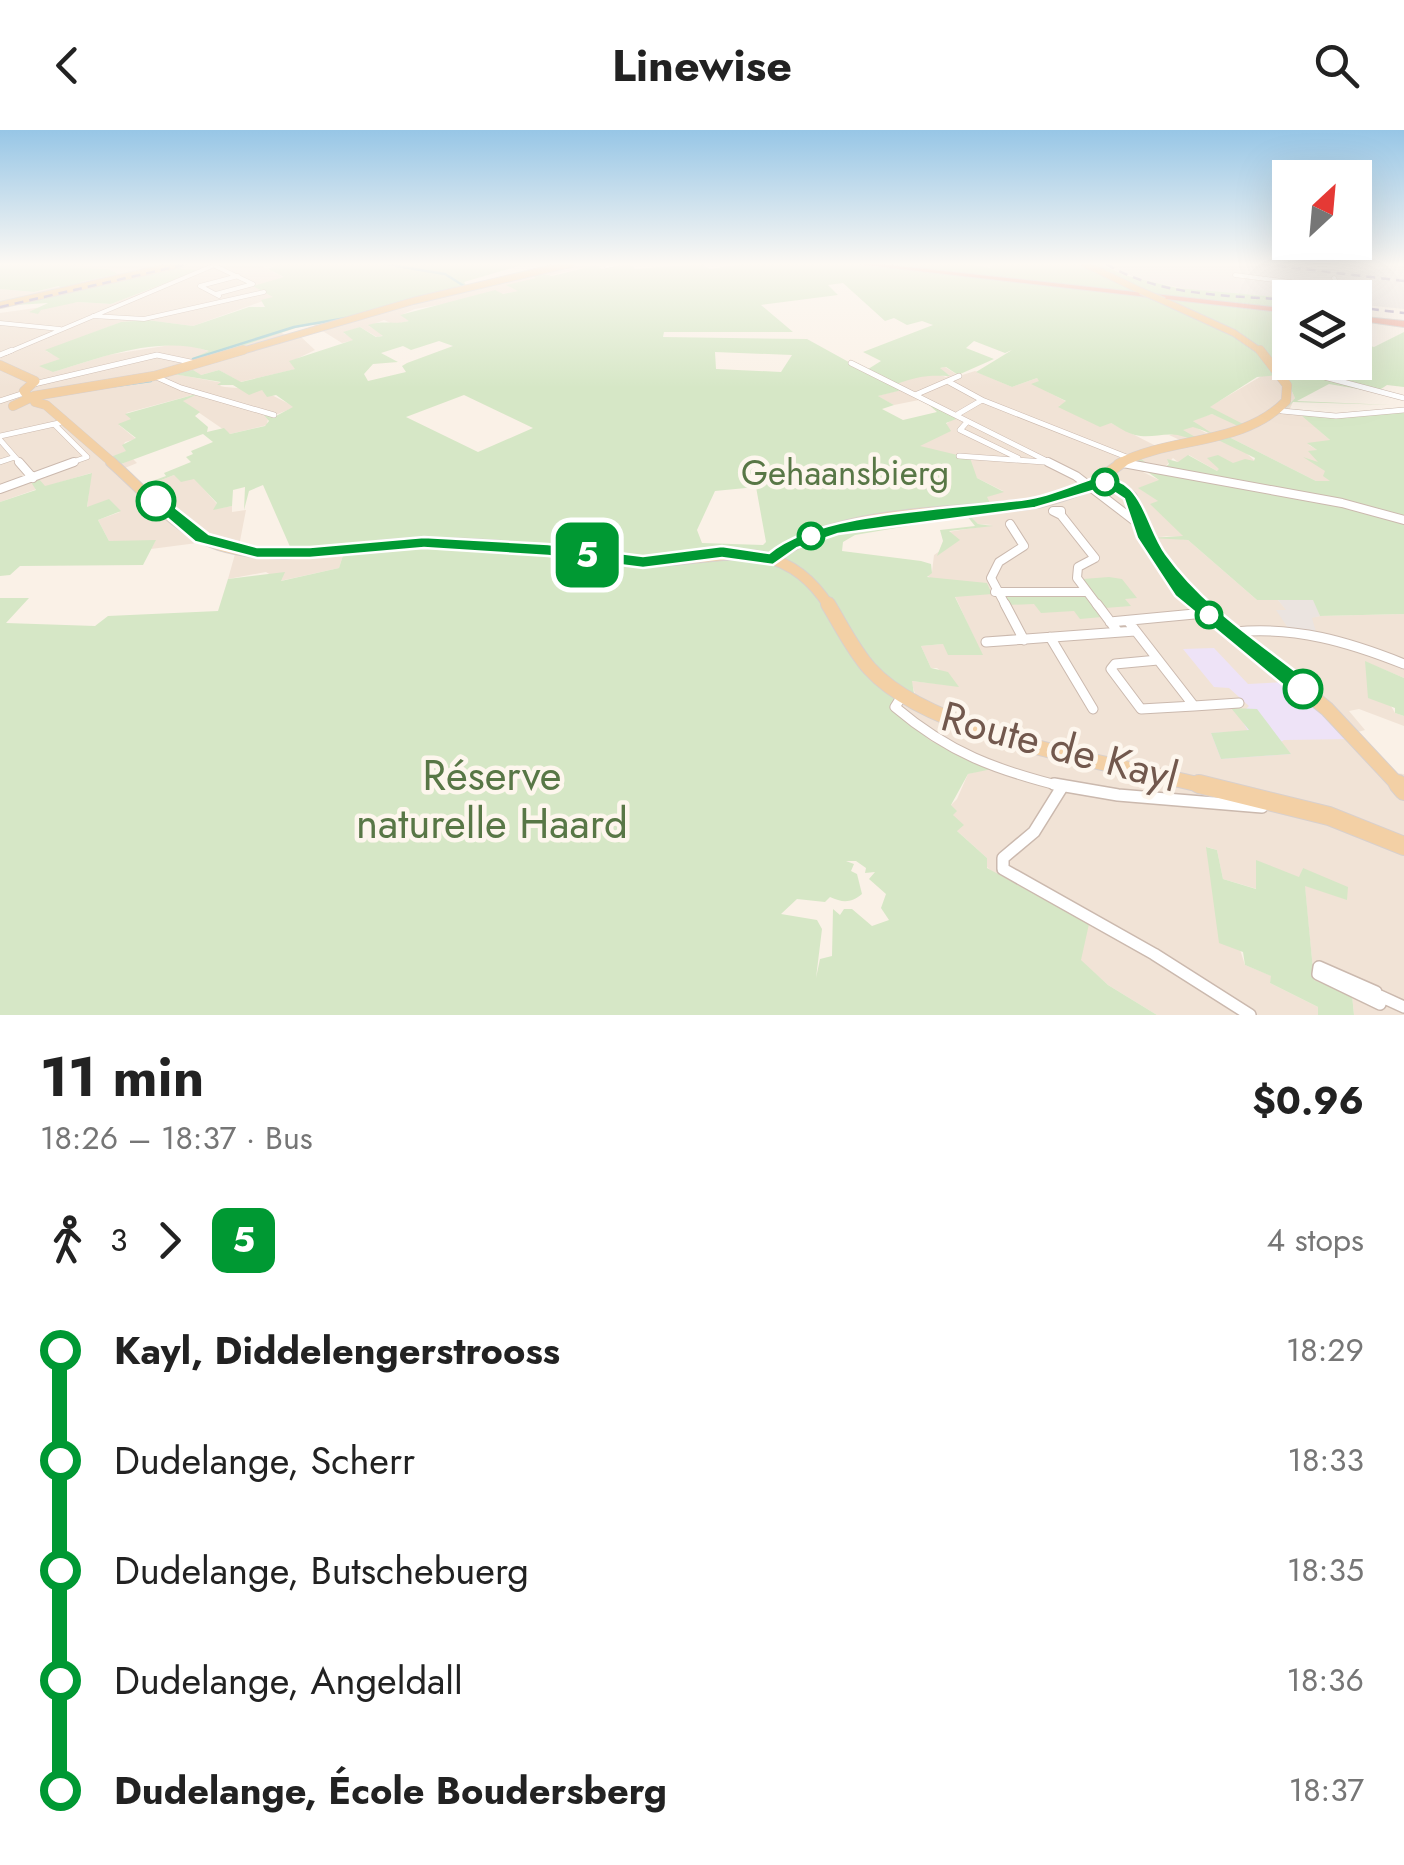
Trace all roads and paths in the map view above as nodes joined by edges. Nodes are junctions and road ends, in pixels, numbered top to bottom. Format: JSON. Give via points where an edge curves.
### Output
{"nodes":[{"id":1,"x":119,"y":305,"type":"edge"},
{"id":2,"x":206,"y":305,"type":"edge"},
{"id":3,"x":398,"y":305,"type":"edge"},
{"id":4,"x":1173,"y":305,"type":"edge"},
{"id":5,"x":1246,"y":305,"type":"edge"},
{"id":6,"x":1272,"y":308,"type":"edge"},
{"id":7,"x":93,"y":316,"type":"junction"},
{"id":8,"x":1372,"y":320,"type":"edge"},
{"id":9,"x":1404,"y":323,"type":"edge"},
{"id":10,"x":0,"y":324,"type":"edge"},
{"id":11,"x":27,"y":327,"type":"junction"},
{"id":12,"x":62,"y":329,"type":"junction"},
{"id":13,"x":44,"y":337,"type":"junction"},
{"id":14,"x":0,"y":354,"type":"edge"},
{"id":15,"x":1272,"y":362,"type":"edge"},
{"id":16,"x":194,"y":363,"type":"junction"},
{"id":17,"x":851,"y":363,"type":"dead end"},
{"id":18,"x":0,"y":365,"type":"edge"},
{"id":19,"x":16,"y":372,"type":"junction"},
{"id":20,"x":170,"y":374,"type":"dead end"},
{"id":21,"x":0,"y":376,"type":"edge"},
{"id":22,"x":960,"y":376,"type":"dead end"},
{"id":23,"x":158,"y":378,"type":"junction"},
{"id":24,"x":1282,"y":380,"type":"edge"},
{"id":25,"x":1336,"y":380,"type":"edge"},
{"id":26,"x":949,"y":382,"type":"junction"},
{"id":27,"x":34,"y":384,"type":"junction"},
{"id":28,"x":914,"y":395,"type":"junction"},
{"id":29,"x":35,"y":398,"type":"junction"},
{"id":30,"x":1404,"y":398,"type":"edge"},
{"id":31,"x":982,"y":400,"type":"junction"},
{"id":32,"x":0,"y":404,"type":"edge"},
{"id":33,"x":1404,"y":410,"type":"edge"},
{"id":34,"x":1282,"y":411,"type":"junction"},
{"id":35,"x":958,"y":414,"type":"junction"},
{"id":36,"x":274,"y":415,"type":"dead end"},
{"id":37,"x":967,"y":422,"type":"junction"},
{"id":38,"x":64,"y":427,"type":"junction"},
{"id":39,"x":0,"y":438,"type":"edge"},
{"id":40,"x":86,"y":446,"type":"junction"},
{"id":41,"x":1015,"y":446,"type":"junction"},
{"id":42,"x":1005,"y":452,"type":"junction"},
{"id":43,"x":960,"y":456,"type":"dead end"},
{"id":44,"x":15,"y":457,"type":"junction"},
{"id":45,"x":1022,"y":460,"type":"junction"},
{"id":46,"x":1126,"y":460,"type":"junction"},
{"id":47,"x":0,"y":462,"type":"edge"},
{"id":48,"x":1049,"y":462,"type":"junction"},
{"id":49,"x":33,"y":478,"type":"junction"},
{"id":50,"x":1106,"y":478,"type":"junction"},
{"id":51,"x":1091,"y":485,"type":"junction"},
{"id":52,"x":0,"y":489,"type":"edge"},
{"id":53,"x":1055,"y":508,"type":"junction"},
{"id":54,"x":1404,"y":520,"type":"edge"},
{"id":55,"x":1010,"y":524,"type":"dead end"},
{"id":56,"x":1140,"y":525,"type":"junction"},
{"id":57,"x":773,"y":559,"type":"junction"},
{"id":58,"x":995,"y":592,"type":"junction"},
{"id":59,"x":1088,"y":592,"type":"junction"},
{"id":60,"x":1206,"y":613,"type":"junction"},
{"id":61,"x":1128,"y":621,"type":"junction"},
{"id":62,"x":1110,"y":622,"type":"junction"},
{"id":63,"x":1135,"y":630,"type":"junction"},
{"id":64,"x":1118,"y":632,"type":"junction"},
{"id":65,"x":1231,"y":633,"type":"junction"},
{"id":66,"x":1050,"y":638,"type":"junction"},
{"id":67,"x":1024,"y":640,"type":"junction"},
{"id":68,"x":986,"y":642,"type":"dead end"},
{"id":69,"x":1158,"y":660,"type":"junction"},
{"id":70,"x":1404,"y":664,"type":"edge"},
{"id":71,"x":902,"y":696,"type":"junction"},
{"id":72,"x":1239,"y":703,"type":"dead end"},
{"id":73,"x":1194,"y":706,"type":"junction"},
{"id":74,"x":1092,"y":709,"type":"dead end"},
{"id":75,"x":1062,"y":787,"type":"junction"},
{"id":76,"x":1404,"y":791,"type":"edge"},
{"id":77,"x":1281,"y":804,"type":"junction"},
{"id":78,"x":1404,"y":846,"type":"edge"},
{"id":79,"x":1380,"y":996,"type":"dead end"},
{"id":80,"x":1404,"y":1008,"type":"edge"},
{"id":81,"x":1250,"y":1015,"type":"edge"}],
"edges":[{"from":1,"to":7,"type":"street"},
{"from":2,"to":7,"type":"street","via":[[144,320]]},
{"from":3,"to":16,"type":"main road"},
{"from":4,"to":15,"type":"main road","bridge":true,"via":[[1237,335]]},
{"from":5,"to":6,"type":"highway"},
{"from":7,"to":12,"type":"street"},
{"from":8,"to":9,"type":"highway"},
{"from":10,"to":11,"type":"street"},
{"from":11,"to":12,"type":"street"},
{"from":11,"to":13,"type":"street"},
{"from":12,"to":13,"type":"street"},
{"from":13,"to":14,"type":"street"},
{"from":16,"to":23,"type":"main road"},
{"from":16,"to":27,"type":"street","via":[[157,354]]},
{"from":17,"to":28,"type":"street"},
{"from":18,"to":19,"type":"main road"},
{"from":19,"to":21,"type":"street"},
{"from":19,"to":27,"type":"main road"},
{"from":20,"to":23,"type":"street"},
{"from":22,"to":26,"type":"street"},
{"from":23,"to":29,"type":"main road"},
{"from":23,"to":36,"type":"street"},
{"from":24,"to":34,"type":"main road","via":[[1289,394]]},
{"from":25,"to":30,"type":"street"},
{"from":26,"to":28,"type":"street"},
{"from":26,"to":31,"type":"street"},
{"from":27,"to":29,"type":"main road"},
{"from":28,"to":35,"type":"street"},
{"from":29,"to":32,"type":"main road"},
{"from":29,"to":38,"type":"main road"},
{"from":31,"to":35,"type":"street"},
{"from":31,"to":46,"type":"street"},
{"from":33,"to":34,"type":"street","via":[[1336,416]]},
{"from":34,"to":46,"type":"main road"},
{"from":35,"to":37,"type":"street"},
{"from":37,"to":41,"type":"street"},
{"from":37,"to":42,"type":"street","via":[[960,430]]},
{"from":38,"to":39,"type":"street"},
{"from":38,"to":40,"type":"main road"},
{"from":39,"to":44,"type":"street"},
{"from":40,"to":49,"type":"street","via":[[84,459]]},
{"from":40,"to":57,"type":"main road","via":[[192,532],[237,549],[292,553],[424,543],[626,561],[722,552]]},
{"from":41,"to":42,"type":"street"},
{"from":41,"to":48,"type":"street"},
{"from":42,"to":45,"type":"street"},
{"from":43,"to":45,"type":"street"},
{"from":44,"to":47,"type":"street"},
{"from":44,"to":49,"type":"street"},
{"from":45,"to":48,"type":"street"},
{"from":46,"to":50,"type":"main road"},
{"from":46,"to":54,"type":"street"},
{"from":48,"to":51,"type":"street"},
{"from":49,"to":52,"type":"street"},
{"from":50,"to":51,"type":"main road"},
{"from":50,"to":56,"type":"main road","via":[[1132,497]]},
{"from":51,"to":53,"type":"main road"},
{"from":51,"to":56,"type":"street"},
{"from":53,"to":57,"type":"main road","via":[[988,507],[836,529],[790,544]]},
{"from":53,"to":59,"type":"street","via":[[1095,558],[1076,572]]},
{"from":55,"to":58,"type":"street","via":[[1024,546],[993,569]]},
{"from":56,"to":60,"type":"main road","via":[[1182,591]]},
{"from":57,"to":71,"type":"main road","name":"Route de Kayl","via":[[816,586],[868,667]]},
{"from":58,"to":59,"type":"street"},
{"from":58,"to":67,"type":"street"},
{"from":59,"to":62,"type":"street"},
{"from":60,"to":61,"type":"street"},
{"from":60,"to":65,"type":"main road"},
{"from":61,"to":62,"type":"street"},
{"from":61,"to":63,"type":"street"},
{"from":62,"to":64,"type":"street"},
{"from":63,"to":64,"type":"street"},
{"from":63,"to":69,"type":"street"},
{"from":64,"to":66,"type":"street"},
{"from":65,"to":70,"type":"street","via":[[1312,634]]},
{"from":65,"to":76,"type":"main road","via":[[1327,709]]},
{"from":66,"to":67,"type":"street"},
{"from":66,"to":74,"type":"street"},
{"from":67,"to":68,"type":"street"},
{"from":69,"to":73,"type":"street"},
{"from":69,"to":73,"type":"street","via":[[1111,669],[1141,709]]},
{"from":71,"to":75,"type":"street","via":[[895,708],[934,741]]},
{"from":71,"to":77,"type":"main road","name":"Route de Kayl","via":[[969,728]]},
{"from":72,"to":73,"type":"street"},
{"from":75,"to":77,"type":"street","via":[[1177,802]]},
{"from":75,"to":81,"type":"street","via":[[1034,832],[1003,858],[1003,869]]},
{"from":77,"to":78,"type":"main road","name":"Route de Kayl","via":[[1350,822]]},
{"from":79,"to":80,"type":"street"}]}
